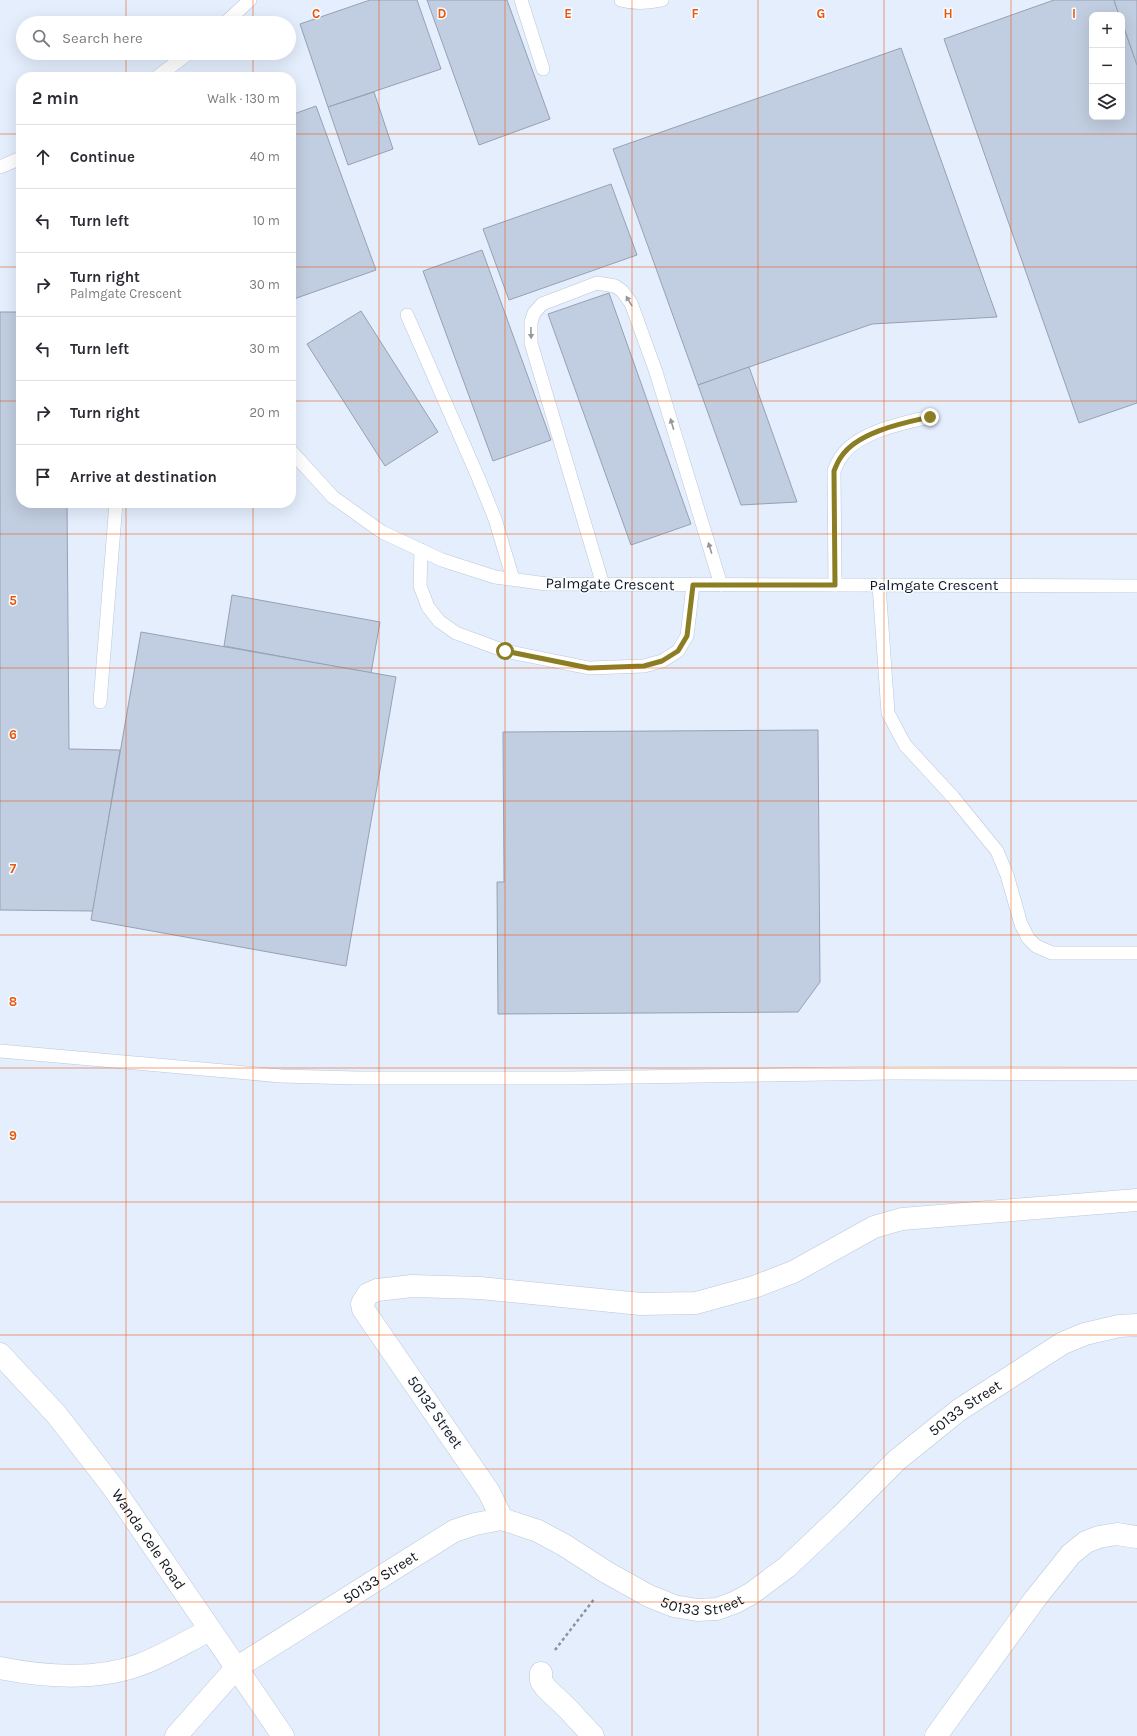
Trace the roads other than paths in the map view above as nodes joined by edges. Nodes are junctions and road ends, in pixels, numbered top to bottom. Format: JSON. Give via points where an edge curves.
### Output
{"nodes":[{"id":1,"x":250,"y":0,"type":"edge"},
{"id":2,"x":521,"y":0,"type":"edge"},
{"id":3,"x":621,"y":0,"type":"edge"},
{"id":4,"x":662,"y":0,"type":"edge"},
{"id":5,"x":233,"y":16,"type":"edge"},
{"id":6,"x":180,"y":60,"type":"edge"},
{"id":7,"x":543,"y":69,"type":"dead end"},
{"id":8,"x":164,"y":72,"type":"edge"},
{"id":9,"x":16,"y":160,"type":"edge"},
{"id":10,"x":0,"y":168,"type":"edge"},
{"id":11,"x":407,"y":315,"type":"dead end"},
{"id":12,"x":930,"y":417,"type":"dead end"},
{"id":13,"x":296,"y":457,"type":"edge"},
{"id":14,"x":116,"y":508,"type":"edge"},
{"id":15,"x":421,"y":550,"type":"junction"},
{"id":16,"x":513,"y":579,"type":"junction"},
{"id":17,"x":603,"y":584,"type":"junction"},
{"id":18,"x":693,"y":585,"type":"junction"},
{"id":19,"x":721,"y":585,"type":"junction"},
{"id":20,"x":835,"y":585,"type":"junction"},
{"id":21,"x":880,"y":585,"type":"junction"},
{"id":22,"x":1137,"y":586,"type":"edge"},
{"id":23,"x":100,"y":702,"type":"dead end"},
{"id":24,"x":1137,"y":953,"type":"edge"},
{"id":25,"x":0,"y":1051,"type":"edge"},
{"id":26,"x":1137,"y":1074,"type":"edge"},
{"id":27,"x":1137,"y":1200,"type":"edge"},
{"id":28,"x":1137,"y":1325,"type":"edge"},
{"id":29,"x":0,"y":1354,"type":"edge"},
{"id":30,"x":502,"y":1519,"type":"junction"},
{"id":31,"x":1137,"y":1537,"type":"edge"},
{"id":32,"x":210,"y":1630,"type":"junction"},
{"id":33,"x":0,"y":1668,"type":"edge"},
{"id":34,"x":236,"y":1668,"type":"junction"},
{"id":35,"x":541,"y":1673,"type":"road end"},
{"id":36,"x":176,"y":1736,"type":"edge"},
{"id":37,"x":283,"y":1736,"type":"edge"},
{"id":38,"x":593,"y":1736,"type":"edge"},
{"id":39,"x":936,"y":1736,"type":"edge"}],
"edges":[{"from":1,"to":5,"type":"lane"},
{"from":2,"to":7,"type":"lane"},
{"from":3,"to":4,"type":"lane","via":[[630,3]]},
{"from":6,"to":8,"type":"lane"},
{"from":9,"to":10,"type":"lane"},
{"from":11,"to":16,"type":"lane","via":[[495,519]]},
{"from":12,"to":20,"type":"lane","via":[[897,424],[871,434],[853,444],[841,456],[834,471]]},
{"from":13,"to":15,"type":"lane","name":"Palmgate Crescent","via":[[333,497],[382,532]]},
{"from":14,"to":23,"type":"lane"},
{"from":15,"to":16,"type":"lane","name":"Palmgate Crescent","via":[[442,560],[495,577]]},
{"from":15,"to":18,"type":"lane","via":[[420,586],[428,607],[439,621],[456,633],[505,651],[589,668],[644,666],[662,661],[678,651],[687,636]]},
{"from":16,"to":17,"type":"lane","name":"Palmgate Crescent","via":[[547,584]]},
{"from":17,"to":18,"type":"lane","name":"Palmgate Crescent"},
{"from":19,"to":17,"type":"lane","one_way":true,"via":[[656,372],[631,303],[615,286],[597,283],[542,304],[534,313],[530,334]]},
{"from":18,"to":19,"type":"lane","name":"Palmgate Crescent"},
{"from":19,"to":20,"type":"lane","name":"Palmgate Crescent"},
{"from":20,"to":21,"type":"lane","name":"Palmgate Crescent"},
{"from":21,"to":22,"type":"lane","name":"Palmgate Crescent"},
{"from":21,"to":24,"type":"lane","via":[[888,713],[906,745],[997,850],[1028,938],[1036,946],[1052,953]]},
{"from":25,"to":26,"type":"lane","via":[[281,1076],[357,1078],[892,1073]]},
{"from":27,"to":30,"type":"street","name":"50132 Street","via":[[902,1219],[874,1227],[786,1275],[696,1303],[641,1304],[480,1288],[412,1286],[377,1290],[368,1294],[362,1304],[363,1309],[489,1492]]},
{"from":28,"to":30,"type":"street","name":"50133 Street","via":[[1118,1326],[1084,1334],[1063,1343],[958,1410],[896,1460],[787,1567],[752,1594],[717,1609],[697,1610],[674,1606],[649,1596],[538,1531]]},
{"from":29,"to":32,"type":"street","name":"Wanda Cele Road","via":[[56,1414],[112,1486]]},
{"from":30,"to":34,"type":"street","name":"50133 Street","via":[[454,1531]]},
{"from":31,"to":39,"type":"street","via":[[1117,1534],[1099,1537],[1086,1542],[1071,1554],[1035,1599]]},
{"from":32,"to":33,"type":"street","via":[[139,1665],[100,1675],[64,1676]]},
{"from":32,"to":34,"type":"street","name":"Wanda Cele Road"},
{"from":34,"to":36,"type":"street","name":"50133 Street"},
{"from":34,"to":37,"type":"street","name":"Wanda Cele Road"},
{"from":35,"to":38,"type":"street","via":[[541,1681],[546,1688]]}]}
